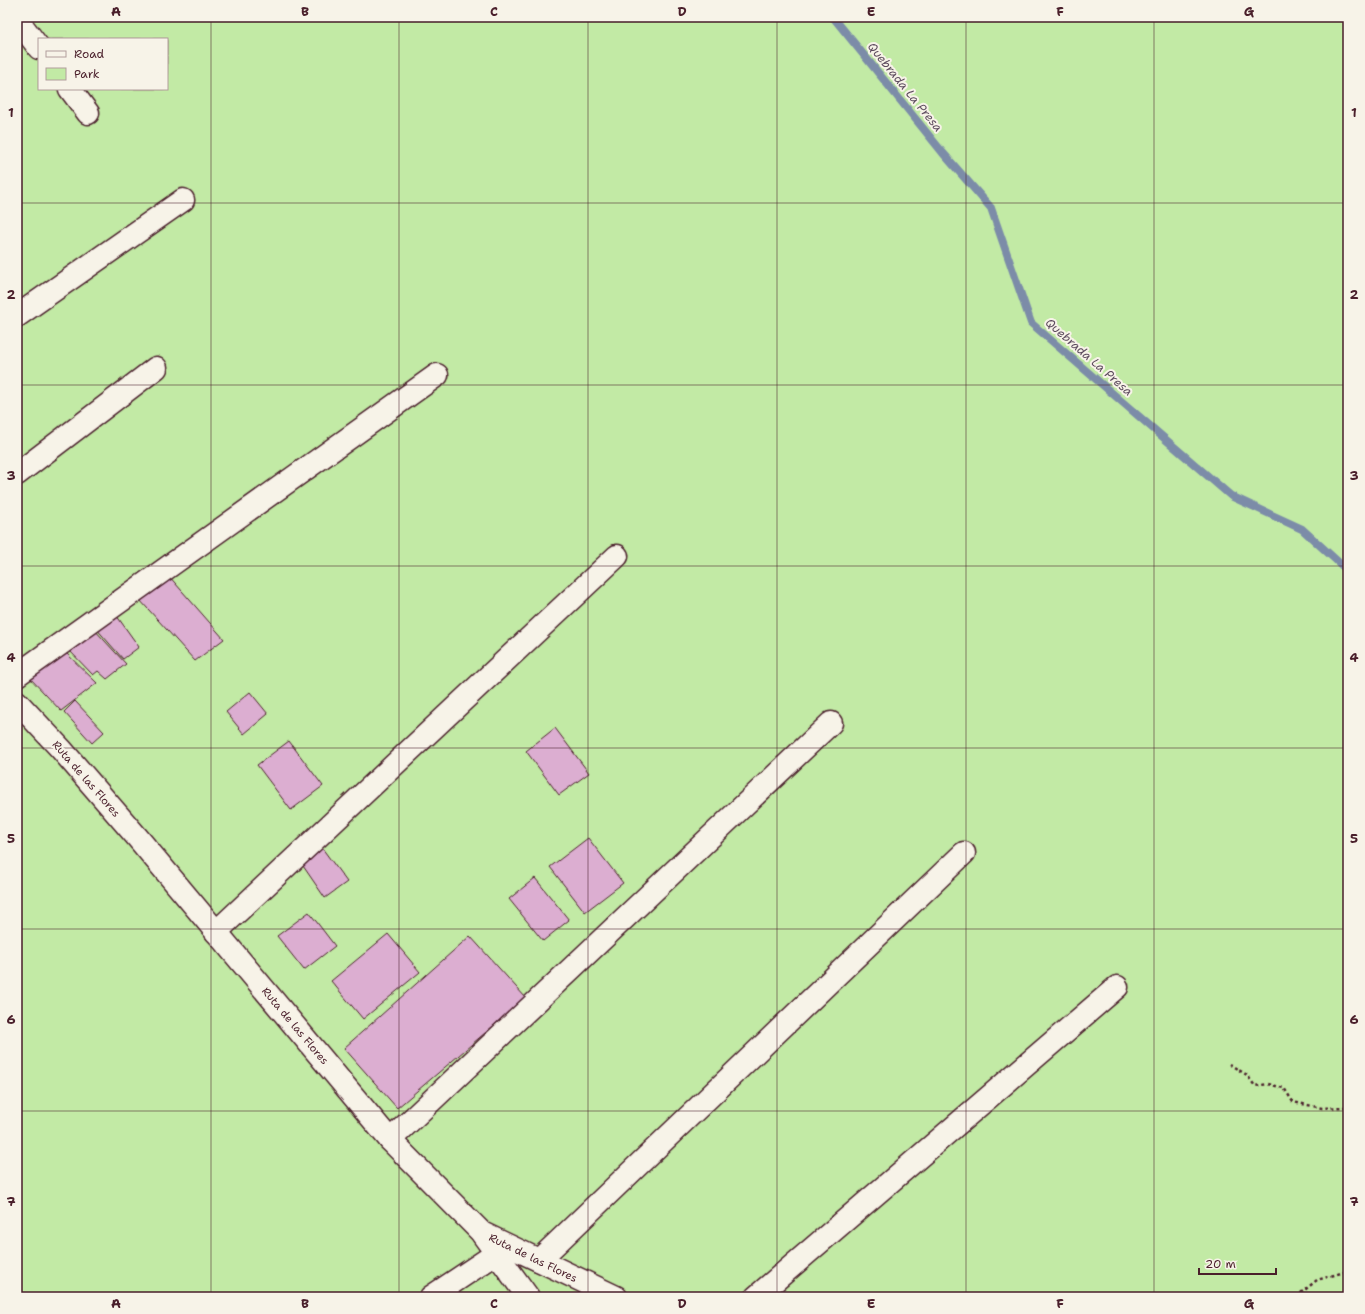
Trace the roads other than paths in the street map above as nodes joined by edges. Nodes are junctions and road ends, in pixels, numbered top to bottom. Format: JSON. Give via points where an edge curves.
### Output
{"nodes":[{"id":1,"x":17,"y":19,"type":"edge"},
{"id":2,"x":38,"y":47,"type":"edge"},
{"id":3,"x":71,"y":90,"type":"edge"},
{"id":4,"x":88,"y":113,"type":"dead end"},
{"id":5,"x":183,"y":200,"type":"dead end"},
{"id":6,"x":17,"y":316,"type":"edge"},
{"id":7,"x":156,"y":368,"type":"dead end"},
{"id":8,"x":436,"y":376,"type":"dead end"},
{"id":9,"x":17,"y":474,"type":"edge"},
{"id":10,"x":617,"y":556,"type":"dead end"},
{"id":11,"x":17,"y":675,"type":"edge"},
{"id":12,"x":17,"y":702,"type":"edge"},
{"id":13,"x":830,"y":723,"type":"dead end"},
{"id":14,"x":964,"y":852,"type":"dead end"},
{"id":15,"x":216,"y":932,"type":"junction"},
{"id":16,"x":1117,"y":986,"type":"dead end"},
{"id":17,"x":390,"y":1140,"type":"junction"},
{"id":18,"x":482,"y":1233,"type":"junction"},
{"id":19,"x":497,"y":1254,"type":"junction"},
{"id":20,"x":538,"y":1260,"type":"junction"},
{"id":21,"x":431,"y":1297,"type":"edge"},
{"id":22,"x":528,"y":1297,"type":"edge"},
{"id":23,"x":616,"y":1297,"type":"edge"},
{"id":24,"x":756,"y":1297,"type":"edge"}],
"edges":[{"from":1,"to":2,"type":"street"},
{"from":3,"to":4,"type":"street"},
{"from":5,"to":6,"type":"street"},
{"from":7,"to":9,"type":"street"},
{"from":8,"to":11,"type":"street"},
{"from":10,"to":15,"type":"street"},
{"from":12,"to":15,"type":"street","name":"Ruta de las Flores","via":[[122,819]]},
{"from":13,"to":17,"type":"street"},
{"from":14,"to":20,"type":"street"},
{"from":15,"to":17,"type":"street","name":"Ruta de las Flores"},
{"from":16,"to":24,"type":"street"},
{"from":17,"to":18,"type":"street","name":"Ruta de las Flores"},
{"from":18,"to":19,"type":"street"},
{"from":18,"to":20,"type":"street","name":"Ruta de las Flores"},
{"from":19,"to":21,"type":"street"},
{"from":19,"to":22,"type":"street"},
{"from":20,"to":23,"type":"street","name":"Ruta de las Flores"}]}
